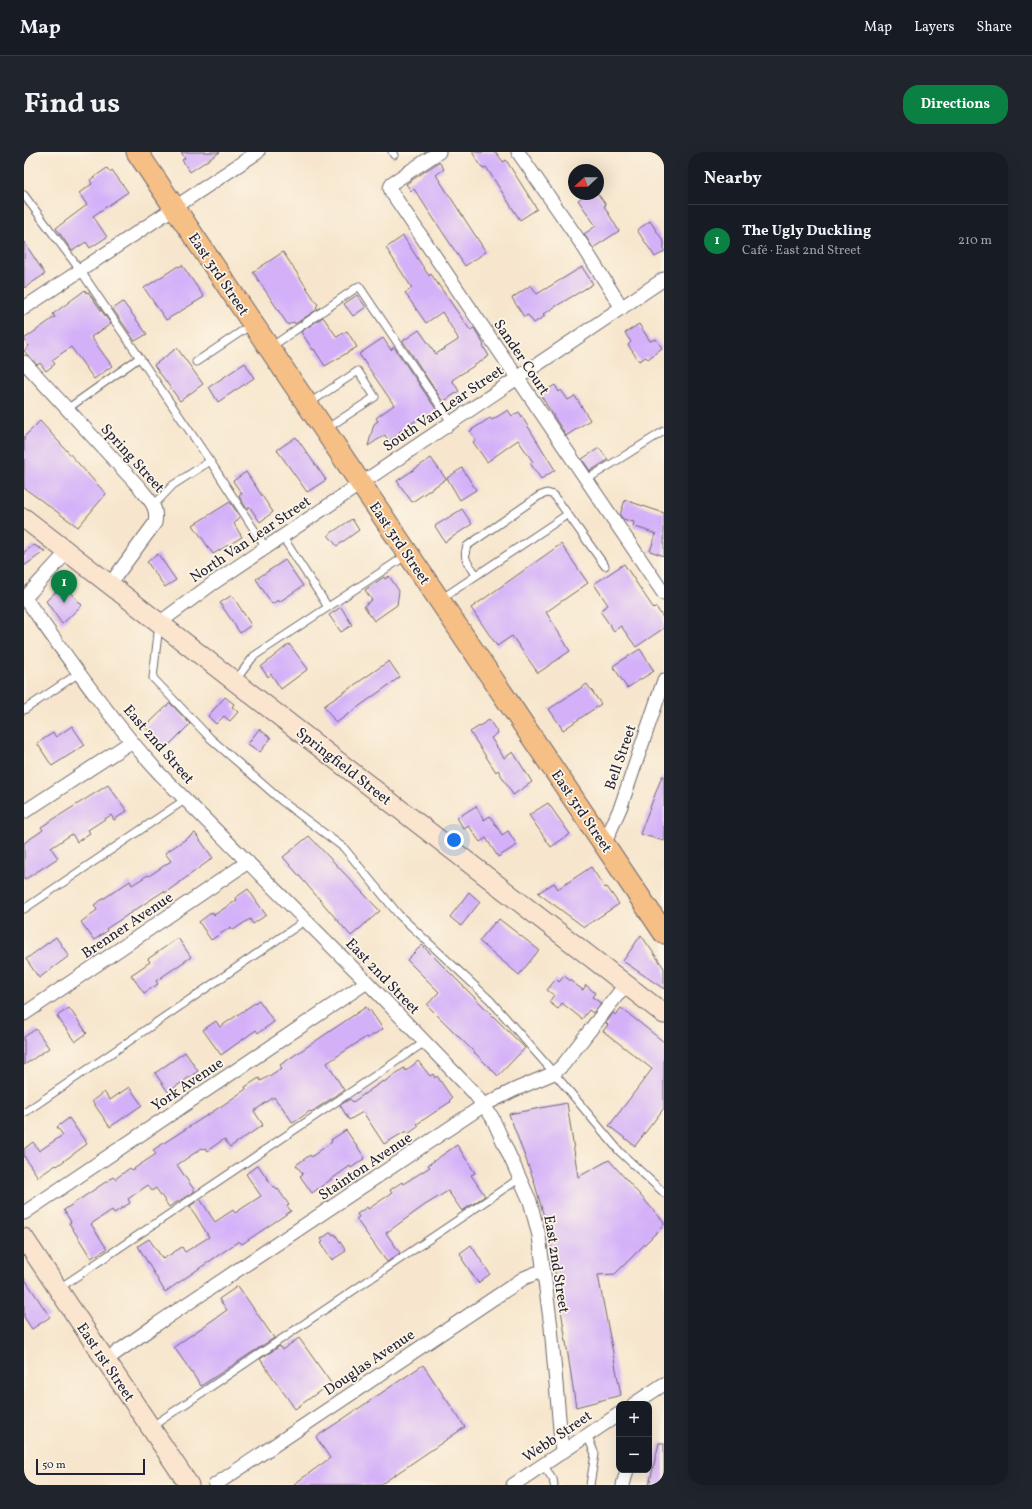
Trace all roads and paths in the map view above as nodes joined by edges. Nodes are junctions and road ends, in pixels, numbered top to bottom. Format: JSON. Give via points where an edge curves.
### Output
{"nodes":[{"id":1,"x":137,"y":152,"type":"edge"},
{"id":2,"x":258,"y":152,"type":"edge"},
{"id":3,"x":439,"y":152,"type":"edge"},
{"id":4,"x":518,"y":152,"type":"edge"},
{"id":5,"x":24,"y":195,"type":"edge"},
{"id":6,"x":175,"y":208,"type":"junction"},
{"id":7,"x":80,"y":270,"type":"junction"},
{"id":8,"x":664,"y":279,"type":"edge"},
{"id":9,"x":24,"y":308,"type":"edge"},
{"id":10,"x":622,"y":308,"type":"junction"},
{"id":11,"x":253,"y":324,"type":"junction"},
{"id":12,"x":269,"y":348,"type":"junction"},
{"id":13,"x":139,"y":358,"type":"junction"},
{"id":14,"x":24,"y":362,"type":"edge"},
{"id":15,"x":196,"y":362,"type":"dead end"},
{"id":16,"x":516,"y":378,"type":"junction"},
{"id":17,"x":307,"y":404,"type":"junction"},
{"id":18,"x":67,"y":409,"type":"junction"},
{"id":19,"x":451,"y":422,"type":"junction"},
{"id":20,"x":324,"y":430,"type":"junction"},
{"id":21,"x":664,"y":431,"type":"edge"},
{"id":22,"x":210,"y":461,"type":"junction"},
{"id":23,"x":586,"y":480,"type":"junction"},
{"id":24,"x":360,"y":483,"type":"junction"},
{"id":25,"x":154,"y":505,"type":"junction"},
{"id":26,"x":568,"y":514,"type":"junction"},
{"id":27,"x":24,"y":518,"type":"edge"},
{"id":28,"x":282,"y":536,"type":"junction"},
{"id":29,"x":266,"y":548,"type":"junction"},
{"id":30,"x":68,"y":552,"type":"junction"},
{"id":31,"x":408,"y":554,"type":"junction"},
{"id":32,"x":605,"y":566,"type":"dead end"},
{"id":33,"x":477,"y":576,"type":"junction"},
{"id":34,"x":110,"y":584,"type":"junction"},
{"id":35,"x":664,"y":594,"type":"edge"},
{"id":36,"x":25,"y":599,"type":"edge"},
{"id":37,"x":440,"y":600,"type":"junction"},
{"id":38,"x":328,"y":607,"type":"junction"},
{"id":39,"x":159,"y":623,"type":"junction"},
{"id":40,"x":79,"y":673,"type":"junction"},
{"id":41,"x":664,"y":680,"type":"edge"},
{"id":42,"x":234,"y":682,"type":"junction"},
{"id":43,"x":24,"y":710,"type":"edge"},
{"id":44,"x":131,"y":742,"type":"junction"},
{"id":45,"x":186,"y":799,"type":"junction"},
{"id":46,"x":24,"y":812,"type":"edge"},
{"id":47,"x":604,"y":845,"type":"junction"},
{"id":48,"x":248,"y":862,"type":"junction"},
{"id":49,"x":24,"y":909,"type":"edge"},
{"id":50,"x":306,"y":920,"type":"junction"},
{"id":51,"x":664,"y":933,"type":"edge"},
{"id":52,"x":367,"y":982,"type":"junction"},
{"id":53,"x":625,"y":985,"type":"junction"},
{"id":54,"x":24,"y":1014,"type":"edge"},
{"id":55,"x":664,"y":1014,"type":"edge"},
{"id":56,"x":425,"y":1042,"type":"junction"},
{"id":57,"x":554,"y":1073,"type":"junction"},
{"id":58,"x":484,"y":1105,"type":"junction"},
{"id":59,"x":24,"y":1113,"type":"edge"},
{"id":60,"x":520,"y":1178,"type":"junction"},
{"id":61,"x":664,"y":1193,"type":"edge"},
{"id":62,"x":24,"y":1213,"type":"edge"},
{"id":63,"x":24,"y":1238,"type":"edge"},
{"id":64,"x":544,"y":1273,"type":"junction"},
{"id":65,"x":58,"y":1290,"type":"junction"},
{"id":66,"x":106,"y":1360,"type":"junction"},
{"id":67,"x":664,"y":1384,"type":"edge"},
{"id":68,"x":639,"y":1401,"type":"edge"},
{"id":69,"x":616,"y":1416,"type":"edge"},
{"id":70,"x":150,"y":1428,"type":"junction"},
{"id":71,"x":587,"y":1435,"type":"junction"},
{"id":72,"x":562,"y":1452,"type":"junction"},
{"id":73,"x":543,"y":1465,"type":"junction"},
{"id":74,"x":626,"y":1473,"type":"edge"},
{"id":75,"x":189,"y":1485,"type":"edge"},
{"id":76,"x":215,"y":1485,"type":"edge"},
{"id":77,"x":513,"y":1485,"type":"edge"},
{"id":78,"x":554,"y":1485,"type":"edge"},
{"id":79,"x":590,"y":1485,"type":"edge"},
{"id":80,"x":623,"y":1485,"type":"edge"}],
"edges":[{"from":1,"to":6,"type":"main road","name":"East 3rd Street"},
{"from":2,"to":6,"type":"street"},
{"from":3,"to":16,"type":"street","name":"Sander Court","via":[[392,183],[392,194]]},
{"from":4,"to":10,"type":"street"},
{"from":5,"to":7,"type":"lane"},
{"from":6,"to":7,"type":"street"},
{"from":6,"to":11,"type":"main road","name":"East 3rd Street"},
{"from":7,"to":9,"type":"street"},
{"from":7,"to":13,"type":"lane"},
{"from":8,"to":10,"type":"street","name":"South Van Lear Street"},
{"from":10,"to":16,"type":"street","name":"South Van Lear Street"},
{"from":11,"to":12,"type":"main road","name":"East 3rd Street"},
{"from":11,"to":15,"type":"lane"},
{"from":12,"to":17,"type":"main road","name":"East 3rd Street"},
{"from":12,"to":19,"type":"lane","via":[[359,286]]},
{"from":13,"to":18,"type":"lane"},
{"from":13,"to":22,"type":"lane"},
{"from":14,"to":18,"type":"street","name":"Spring Street"},
{"from":16,"to":19,"type":"street","name":"South Van Lear Street"},
{"from":16,"to":23,"type":"street","name":"Sander Court"},
{"from":17,"to":20,"type":"main road","name":"East 3rd Street"},
{"from":17,"to":20,"type":"lane","via":[[358,371],[375,397]]},
{"from":18,"to":25,"type":"street","name":"Spring Street"},
{"from":19,"to":24,"type":"street","name":"South Van Lear Street"},
{"from":20,"to":24,"type":"main road","name":"East 3rd Street"},
{"from":21,"to":23,"type":"lane"},
{"from":22,"to":25,"type":"lane","via":[[173,485]]},
{"from":22,"to":29,"type":"lane"},
{"from":23,"to":35,"type":"street","name":"Sander Court"},
{"from":24,"to":28,"type":"street","name":"North Van Lear Street"},
{"from":24,"to":31,"type":"main road","name":"East 3rd Street"},
{"from":25,"to":34,"type":"street","name":"Spring Street","via":[[155,523]]},
{"from":26,"to":32,"type":"lane"},
{"from":26,"to":33,"type":"lane"},
{"from":26,"to":33,"type":"lane","via":[[554,495],[547,493],[539,496],[468,546],[465,559]]},
{"from":27,"to":30,"type":"street","name":"Springfield Street"},
{"from":28,"to":29,"type":"street","name":"North Van Lear Street"},
{"from":28,"to":38,"type":"lane"},
{"from":29,"to":39,"type":"street","name":"North Van Lear Street"},
{"from":30,"to":34,"type":"street","name":"Springfield Street"},
{"from":30,"to":36,"type":"street"},
{"from":31,"to":37,"type":"main road","name":"East 3rd Street"},
{"from":31,"to":38,"type":"lane"},
{"from":33,"to":37,"type":"lane"},
{"from":34,"to":39,"type":"street","name":"Springfield Street"},
{"from":36,"to":40,"type":"street","name":"East 2nd Street"},
{"from":37,"to":47,"type":"main road","name":"East 3rd Street"},
{"from":38,"to":42,"type":"lane","via":[[254,656]]},
{"from":39,"to":42,"type":"street","name":"Springfield Street"},
{"from":39,"to":57,"type":"lane","via":[[153,678],[210,738],[283,802],[344,848],[399,915],[490,1000]]},
{"from":40,"to":43,"type":"lane"},
{"from":40,"to":44,"type":"street","name":"East 2nd Street"},
{"from":41,"to":47,"type":"street","name":"Bell Street","via":[[621,806]]},
{"from":42,"to":53,"type":"street","name":"Springfield Street"},
{"from":44,"to":45,"type":"street","name":"East 2nd Street"},
{"from":44,"to":46,"type":"street"},
{"from":45,"to":48,"type":"street","name":"East 2nd Street"},
{"from":45,"to":49,"type":"lane"},
{"from":47,"to":51,"type":"main road","name":"East 3rd Street"},
{"from":48,"to":50,"type":"street","name":"East 2nd Street"},
{"from":48,"to":54,"type":"street","name":"Brenner Avenue"},
{"from":50,"to":52,"type":"street","name":"East 2nd Street"},
{"from":50,"to":59,"type":"lane"},
{"from":52,"to":56,"type":"street","name":"East 2nd Street"},
{"from":52,"to":62,"type":"street","name":"York Avenue"},
{"from":53,"to":55,"type":"street","name":"Springfield Street"},
{"from":53,"to":57,"type":"street","name":"Stainton Avenue"},
{"from":56,"to":58,"type":"street","name":"East 2nd Street"},
{"from":56,"to":65,"type":"lane"},
{"from":57,"to":58,"type":"street","name":"Stainton Avenue"},
{"from":57,"to":61,"type":"lane","via":[[620,1152]]},
{"from":58,"to":60,"type":"street","name":"East 2nd Street"},
{"from":58,"to":66,"type":"street","name":"Stainton Avenue"},
{"from":60,"to":64,"type":"street","name":"East 2nd Street","via":[[530,1201],[539,1236]]},
{"from":60,"to":70,"type":"lane"},
{"from":63,"to":65,"type":"street","name":"East 1st Street"},
{"from":64,"to":72,"type":"street","name":"East 2nd Street"},
{"from":64,"to":76,"type":"street","name":"Douglas Avenue","via":[[524,1278]]},
{"from":65,"to":66,"type":"street","name":"East 1st Street"},
{"from":66,"to":70,"type":"street","name":"East 1st Street"},
{"from":67,"to":68,"type":"street"},
{"from":69,"to":71,"type":"street","name":"Webb Street"},
{"from":70,"to":75,"type":"street","name":"East 1st Street"},
{"from":71,"to":72,"type":"street","name":"Webb Street"},
{"from":71,"to":79,"type":"lane","via":[[595,1454]]},
{"from":72,"to":73,"type":"street","name":"Webb Street"},
{"from":73,"to":77,"type":"street","name":"Webb Street"},
{"from":73,"to":78,"type":"lane","via":[[553,1479]]},
{"from":74,"to":80,"type":"street"}]}
